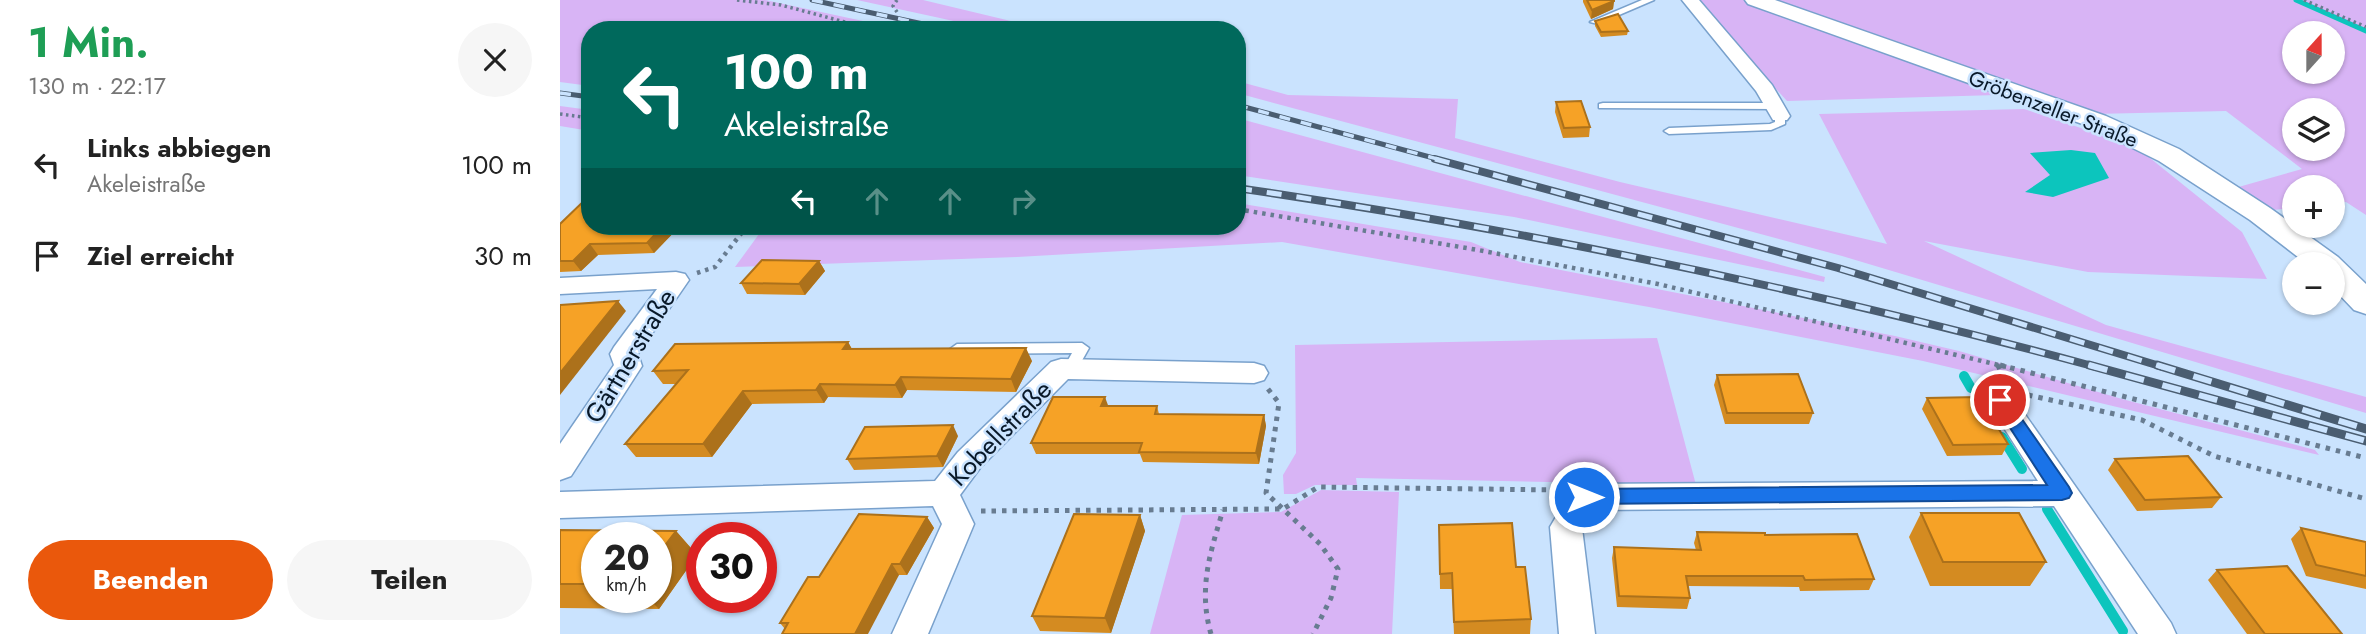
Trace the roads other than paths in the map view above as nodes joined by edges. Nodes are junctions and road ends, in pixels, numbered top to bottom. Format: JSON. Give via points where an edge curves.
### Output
{"nodes":[{"id":1,"x":1650,"y":0,"type":"edge"},
{"id":2,"x":1690,"y":0,"type":"edge"},
{"id":3,"x":1755,"y":0,"type":"edge"},
{"id":4,"x":1595,"y":22,"type":"edge"},
{"id":5,"x":1603,"y":106,"type":"dead end"},
{"id":6,"x":1777,"y":111,"type":"junction"},
{"id":7,"x":1669,"y":131,"type":"dead end"},
{"id":8,"x":2311,"y":252,"type":"edge"},
{"id":9,"x":2345,"y":282,"type":"edge"},
{"id":10,"x":560,"y":286,"type":"edge"},
{"id":11,"x":2366,"y":303,"type":"edge"},
{"id":12,"x":957,"y":349,"type":"edge"},
{"id":13,"x":1070,"y":369,"type":"junction"},
{"id":14,"x":1254,"y":373,"type":"road end"},
{"id":15,"x":2000,"y":400,"type":"road end"},
{"id":16,"x":560,"y":468,"type":"edge"},
{"id":17,"x":2062,"y":493,"type":"junction"},
{"id":18,"x":947,"y":502,"type":"junction"},
{"id":19,"x":560,"y":505,"type":"edge"},
{"id":20,"x":910,"y":634,"type":"edge"},
{"id":21,"x":1577,"y":634,"type":"edge"},
{"id":22,"x":2158,"y":634,"type":"edge"}],
"edges":[{"from":1,"to":4,"type":"lane"},
{"from":2,"to":6,"type":"street","via":[[1765,89]]},
{"from":3,"to":8,"type":"street","name":"Gröbenzeller Straße","via":[[2097,121],[2169,155]]},
{"from":5,"to":6,"type":"lane"},
{"from":6,"to":7,"type":"lane","via":[[1780,124],[1771,127]]},
{"from":9,"to":11,"type":"street"},
{"from":10,"to":16,"type":"street","name":"Gärtnerstraße","via":[[676,280],[624,354],[628,366]]},
{"from":12,"to":13,"type":"lane","via":[[1082,348]]},
{"from":13,"to":14,"type":"street","name":"Kobellstraße"},
{"from":13,"to":18,"type":"street","name":"Kobellstraße","via":[[1061,369],[970,460]]},
{"from":15,"to":17,"type":"street"},
{"from":17,"to":21,"type":"street","via":[[1584,497],[1566,527]]},
{"from":17,"to":22,"type":"street"},
{"from":18,"to":19,"type":"street","name":"Kobellstraße","via":[[786,498]]},
{"from":18,"to":20,"type":"street","via":[[958,524]]}]}
